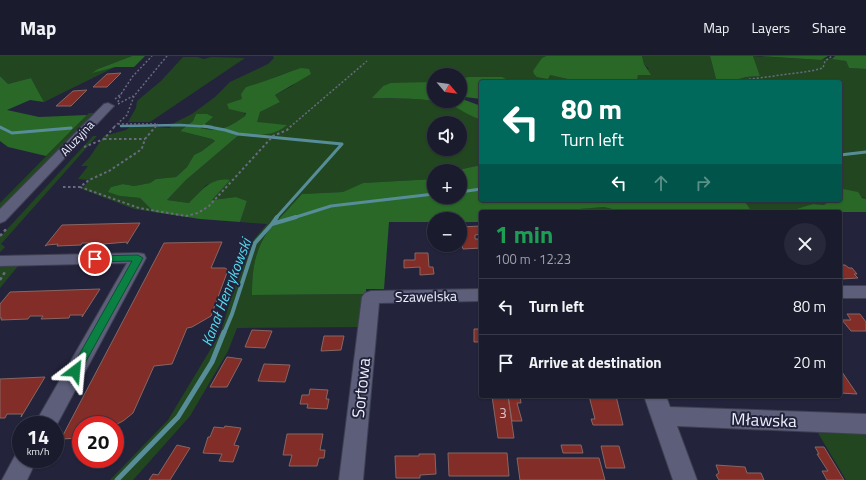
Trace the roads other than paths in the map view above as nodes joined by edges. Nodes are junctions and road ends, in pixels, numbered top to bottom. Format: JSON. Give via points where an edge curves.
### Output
{"nodes":[{"id":1,"x":108,"y":106,"type":"road end"},
{"id":2,"x":0,"y":218,"type":"edge"},
{"id":3,"x":0,"y":261,"type":"edge"},
{"id":4,"x":842,"y":292,"type":"edge"},
{"id":5,"x":866,"y":292,"type":"edge"},
{"id":6,"x":479,"y":295,"type":"edge"},
{"id":7,"x":372,"y":297,"type":"joint"},
{"id":8,"x":658,"y":406,"type":"edge"},
{"id":9,"x":50,"y":416,"type":"edge"},
{"id":10,"x":866,"y":424,"type":"edge"},
{"id":11,"x":21,"y":468,"type":"edge"},
{"id":12,"x":14,"y":480,"type":"edge"},
{"id":13,"x":351,"y":480,"type":"edge"},
{"id":14,"x":685,"y":480,"type":"edge"}],
"edges":[{"from":1,"to":2,"type":"street","name":"Aluzyjna"},
{"from":3,"to":9,"type":"street","via":[[138,258]]},
{"from":4,"to":5,"type":"street"},
{"from":6,"to":7,"type":"street","name":"Szawelska"},
{"from":7,"to":13,"type":"street","name":"Sortowa"},
{"from":8,"to":10,"type":"street","name":"Mławska"},
{"from":8,"to":14,"type":"street"},
{"from":11,"to":12,"type":"street"}]}
